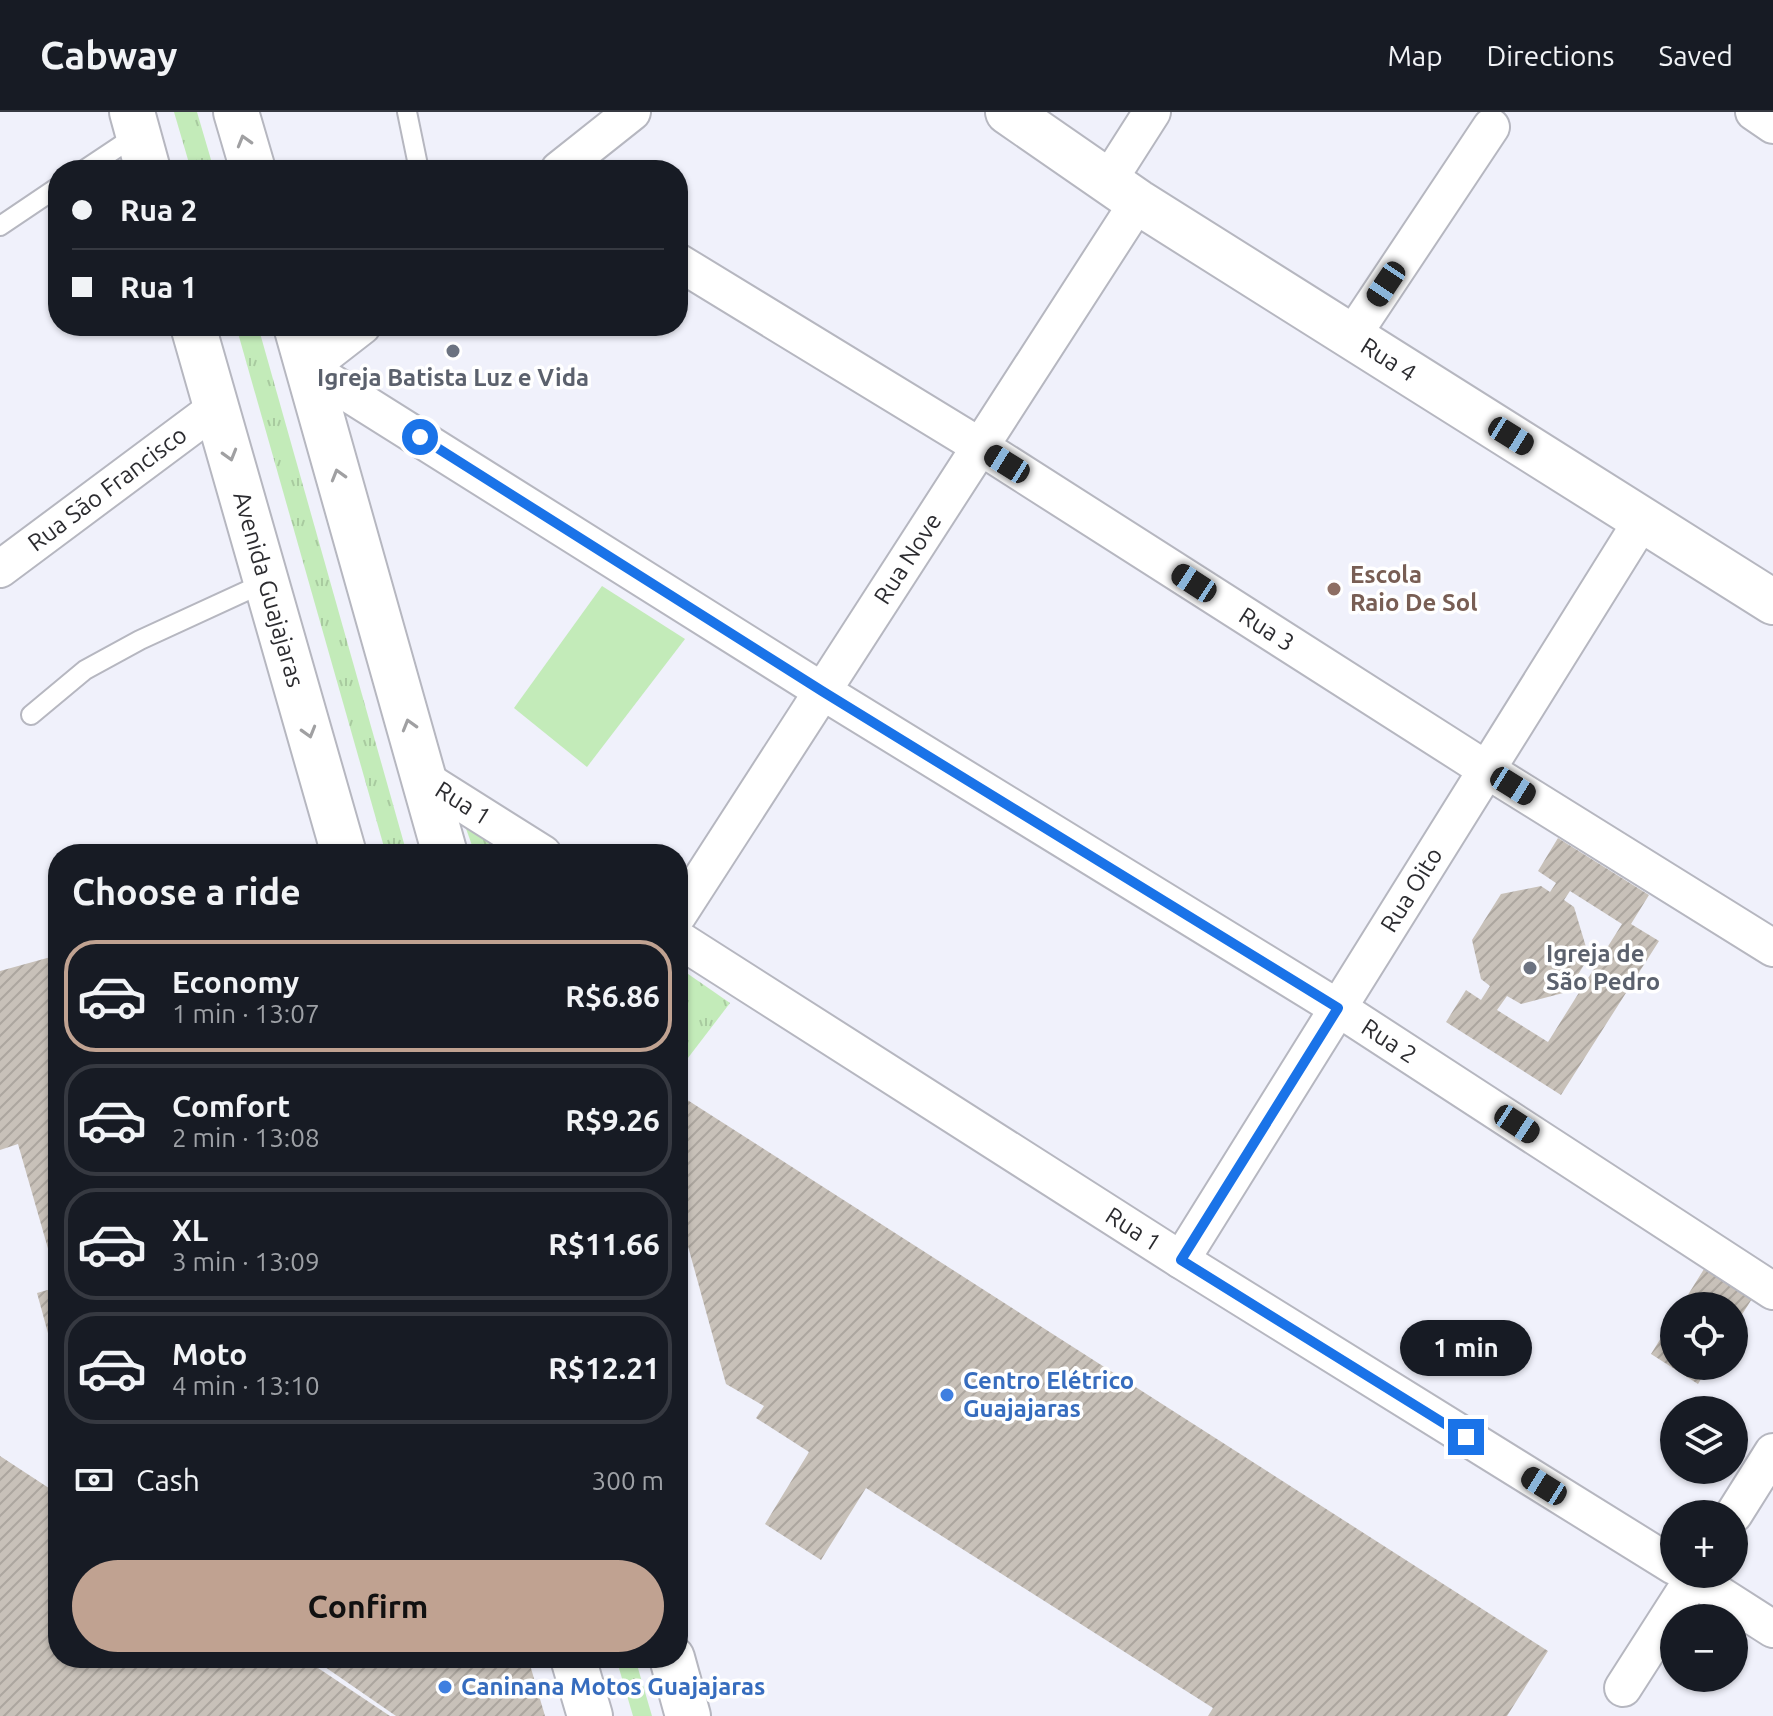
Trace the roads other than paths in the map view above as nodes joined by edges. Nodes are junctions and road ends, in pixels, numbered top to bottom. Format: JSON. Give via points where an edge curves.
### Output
{"nodes":[{"id":1,"x":236,"y":112,"type":"edge"},
{"id":2,"x":407,"y":112,"type":"edge"},
{"id":3,"x":632,"y":112,"type":"edge"},
{"id":4,"x":1008,"y":112,"type":"edge"},
{"id":5,"x":1152,"y":112,"type":"edge"},
{"id":6,"x":1754,"y":112,"type":"edge"},
{"id":7,"x":1773,"y":125,"type":"edge"},
{"id":8,"x":1491,"y":127,"type":"dead end"},
{"id":9,"x":139,"y":139,"type":"edge"},
{"id":10,"x":102,"y":160,"type":"edge"},
{"id":11,"x":250,"y":160,"type":"edge"},
{"id":12,"x":417,"y":160,"type":"edge"},
{"id":13,"x":572,"y":160,"type":"edge"},
{"id":14,"x":1123,"y":192,"type":"junction"},
{"id":15,"x":48,"y":194,"type":"edge"},
{"id":16,"x":0,"y":226,"type":"edge"},
{"id":17,"x":688,"y":268,"type":"edge"},
{"id":18,"x":196,"y":336,"type":"edge"},
{"id":19,"x":299,"y":336,"type":"edge"},
{"id":20,"x":349,"y":336,"type":"edge"},
{"id":21,"x":1352,"y":336,"type":"junction"},
{"id":22,"x":308,"y":368,"type":"junction"},
{"id":23,"x":216,"y":408,"type":"junction"},
{"id":24,"x":981,"y":447,"type":"junction"},
{"id":25,"x":1643,"y":519,"type":"junction"},
{"id":26,"x":0,"y":569,"type":"edge"},
{"id":27,"x":266,"y":582,"type":"junction"},
{"id":28,"x":1773,"y":602,"type":"edge"},
{"id":29,"x":822,"y":691,"type":"junction"},
{"id":30,"x":31,"y":715,"type":"dead end"},
{"id":31,"x":1487,"y":770,"type":"junction"},
{"id":32,"x":424,"y":779,"type":"junction"},
{"id":33,"x":341,"y":844,"type":"edge"},
{"id":34,"x":442,"y":844,"type":"edge"},
{"id":35,"x":527,"y":844,"type":"edge"},
{"id":36,"x":688,"y":899,"type":"edge"},
{"id":37,"x":688,"y":945,"type":"edge"},
{"id":38,"x":1773,"y":948,"type":"edge"},
{"id":39,"x":1338,"y":1008,"type":"junction"},
{"id":40,"x":1181,"y":1260,"type":"junction"},
{"id":41,"x":1773,"y":1291,"type":"edge"},
{"id":42,"x":1773,"y":1452,"type":"edge"},
{"id":43,"x":1743,"y":1500,"type":"edge"},
{"id":44,"x":1660,"y":1556,"type":"edge"},
{"id":45,"x":1680,"y":1588,"type":"edge"},
{"id":46,"x":1711,"y":1588,"type":"edge"},
{"id":47,"x":1773,"y":1629,"type":"edge"},
{"id":48,"x":576,"y":1668,"type":"edge"},
{"id":49,"x":675,"y":1668,"type":"edge"},
{"id":50,"x":1623,"y":1688,"type":"dead end"},
{"id":51,"x":590,"y":1716,"type":"edge"},
{"id":52,"x":688,"y":1716,"type":"edge"}],
"edges":[{"from":11,"to":1,"type":"main road","one_way":true},
{"from":2,"to":12,"type":"lane"},
{"from":3,"to":13,"type":"street"},
{"from":4,"to":14,"type":"main road","name":"Rua 4"},
{"from":5,"to":14,"type":"street","name":"Rua Nove"},
{"from":6,"to":7,"type":"street"},
{"from":8,"to":21,"type":"street"},
{"from":9,"to":10,"type":"lane"},
{"from":14,"to":21,"type":"main road","name":"Rua 4"},
{"from":14,"to":24,"type":"street","name":"Rua Nove"},
{"from":15,"to":16,"type":"lane"},
{"from":17,"to":24,"type":"street","name":"Rua 3"},
{"from":18,"to":23,"type":"main road","name":"Avenida Guajajaras"},
{"from":19,"to":22,"type":"main road"},
{"from":20,"to":22,"type":"street"},
{"from":21,"to":25,"type":"main road","name":"Rua 4"},
{"from":22,"to":29,"type":"street","name":"Rua 2"},
{"from":32,"to":22,"type":"main road","one_way":true},
{"from":23,"to":26,"type":"street","name":"Rua São Francisco"},
{"from":23,"to":27,"type":"main road","name":"Avenida Guajajaras","one_way":true},
{"from":24,"to":29,"type":"street","name":"Rua Nove"},
{"from":24,"to":31,"type":"street","name":"Rua 3"},
{"from":25,"to":28,"type":"main road","name":"Rua 4"},
{"from":25,"to":31,"type":"street","name":"Rua Oito"},
{"from":27,"to":30,"type":"lane","via":[[85,670]]},
{"from":27,"to":33,"type":"main road","name":"Avenida Guajajaras","one_way":true},
{"from":29,"to":36,"type":"street","name":"Rua Nove"},
{"from":29,"to":39,"type":"street","name":"Rua 2"},
{"from":31,"to":38,"type":"street","name":"Rua 3"},
{"from":31,"to":39,"type":"street","name":"Rua Oito"},
{"from":32,"to":34,"type":"main road"},
{"from":32,"to":35,"type":"street","name":"Rua 1"},
{"from":37,"to":40,"type":"street","name":"Rua 1"},
{"from":39,"to":40,"type":"street","name":"Rua Oito"},
{"from":39,"to":41,"type":"street","name":"Rua 2"},
{"from":40,"to":44,"type":"street","name":"Rua 1"},
{"from":42,"to":43,"type":"street"},
{"from":45,"to":50,"type":"street"},
{"from":46,"to":47,"type":"street","name":"Rua 1"},
{"from":48,"to":51,"type":"main road"},
{"from":49,"to":52,"type":"main road"}]}
